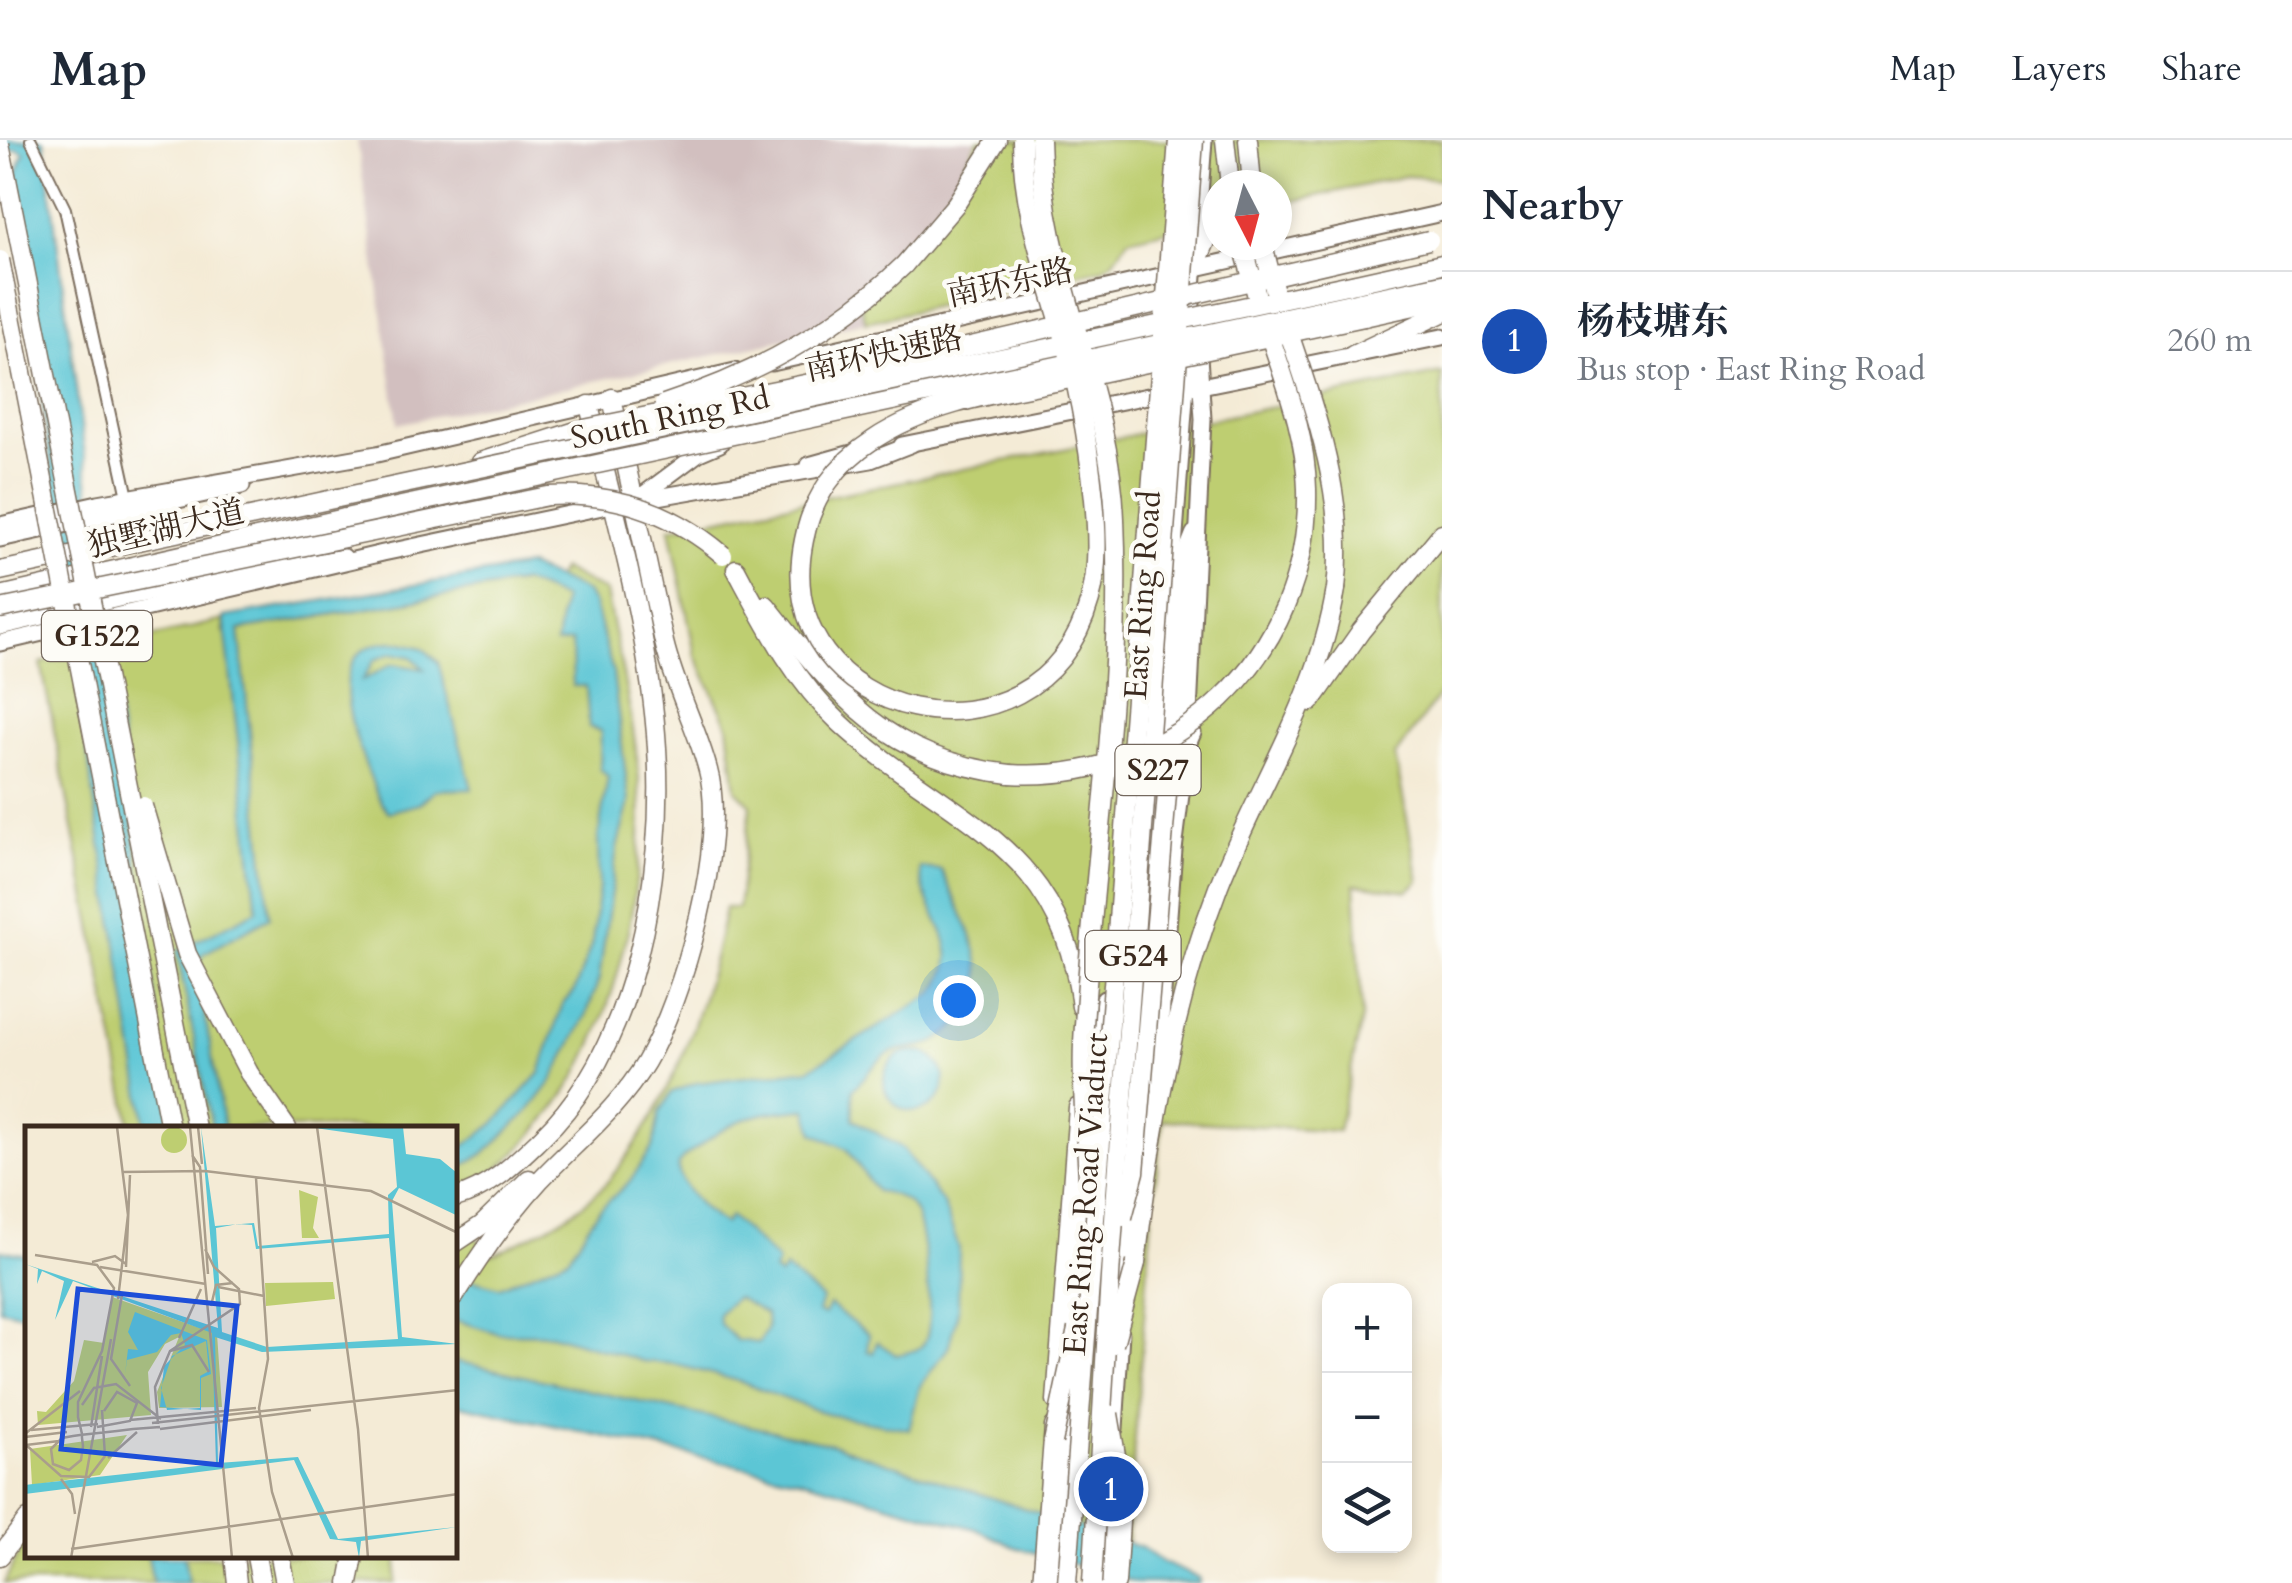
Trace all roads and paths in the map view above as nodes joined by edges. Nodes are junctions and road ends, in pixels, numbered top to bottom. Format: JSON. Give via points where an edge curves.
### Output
{"nodes":[{"id":1,"x":31,"y":140,"type":"edge"},
{"id":2,"x":996,"y":140,"type":"edge"},
{"id":3,"x":1022,"y":140,"type":"edge"},
{"id":4,"x":1040,"y":140,"type":"edge"},
{"id":5,"x":1170,"y":140,"type":"edge"},
{"id":6,"x":1178,"y":140,"type":"edge"},
{"id":7,"x":1194,"y":140,"type":"edge"},
{"id":8,"x":1204,"y":140,"type":"edge"},
{"id":9,"x":1226,"y":140,"type":"edge"},
{"id":10,"x":1248,"y":140,"type":"edge"},
{"id":11,"x":0,"y":144,"type":"edge"},
{"id":12,"x":1223,"y":170,"type":"edge"},
{"id":13,"x":1229,"y":170,"type":"edge"},
{"id":14,"x":1251,"y":170,"type":"edge"},
{"id":15,"x":1442,"y":212,"type":"edge"},
{"id":16,"x":1442,"y":235,"type":"edge"},
{"id":17,"x":1202,"y":251,"type":"edge"},
{"id":18,"x":0,"y":260,"type":"edge"},
{"id":19,"x":1248,"y":260,"type":"edge"},
{"id":20,"x":1268,"y":260,"type":"edge"},
{"id":21,"x":1442,"y":264,"type":"edge"},
{"id":22,"x":1194,"y":270,"type":"junction"},
{"id":23,"x":1159,"y":279,"type":"junction"},
{"id":24,"x":1442,"y":284,"type":"edge"},
{"id":25,"x":1442,"y":300,"type":"edge"},
{"id":26,"x":1442,"y":313,"type":"edge"},
{"id":27,"x":1177,"y":336,"type":"junction"},
{"id":28,"x":1442,"y":337,"type":"edge"},
{"id":29,"x":1154,"y":354,"type":"junction"},
{"id":30,"x":1354,"y":355,"type":"junction"},
{"id":31,"x":47,"y":369,"type":"junction"},
{"id":32,"x":1194,"y":387,"type":"junction"},
{"id":33,"x":1150,"y":396,"type":"junction"},
{"id":34,"x":612,"y":398,"type":"junction"},
{"id":35,"x":589,"y":406,"type":"junction"},
{"id":36,"x":579,"y":430,"type":"junction"},
{"id":37,"x":377,"y":454,"type":"junction"},
{"id":38,"x":415,"y":482,"type":"junction"},
{"id":39,"x":128,"y":497,"type":"junction"},
{"id":40,"x":338,"y":498,"type":"joint"},
{"id":41,"x":634,"y":501,"type":"junction"},
{"id":42,"x":612,"y":505,"type":"junction"},
{"id":43,"x":100,"y":511,"type":"junction"},
{"id":44,"x":345,"y":518,"type":"joint"},
{"id":45,"x":47,"y":522,"type":"junction"},
{"id":46,"x":0,"y":525,"type":"edge"},
{"id":47,"x":1442,"y":533,"type":"edge"},
{"id":48,"x":1195,"y":534,"type":"junction"},
{"id":49,"x":0,"y":539,"type":"edge"},
{"id":50,"x":384,"y":553,"type":"junction"},
{"id":51,"x":736,"y":569,"type":"junction"},
{"id":52,"x":0,"y":571,"type":"edge"},
{"id":53,"x":0,"y":596,"type":"edge"},
{"id":54,"x":0,"y":609,"type":"edge"},
{"id":55,"x":0,"y":627,"type":"edge"},
{"id":56,"x":0,"y":643,"type":"edge"},
{"id":57,"x":1292,"y":732,"type":"junction"},
{"id":58,"x":1083,"y":1047,"type":"junction"},
{"id":59,"x":560,"y":1120,"type":"junction"},
{"id":60,"x":170,"y":1126,"type":"edge"},
{"id":61,"x":196,"y":1126,"type":"edge"},
{"id":62,"x":287,"y":1126,"type":"edge"},
{"id":63,"x":584,"y":1135,"type":"junction"},
{"id":64,"x":1089,"y":1148,"type":"junction"},
{"id":65,"x":1132,"y":1152,"type":"junction"},
{"id":66,"x":460,"y":1197,"type":"edge"},
{"id":67,"x":460,"y":1233,"type":"edge"},
{"id":68,"x":1092,"y":1258,"type":"junction"},
{"id":69,"x":1111,"y":1260,"type":"junction"},
{"id":70,"x":458,"y":1292,"type":"edge"},
{"id":71,"x":1104,"y":1379,"type":"junction"},
{"id":72,"x":1053,"y":1442,"type":"junction"},
{"id":73,"x":25,"y":1509,"type":"edge"},
{"id":74,"x":25,"y":1523,"type":"edge"},
{"id":75,"x":0,"y":1538,"type":"edge"},
{"id":76,"x":0,"y":1556,"type":"edge"},
{"id":77,"x":234,"y":1558,"type":"edge"},
{"id":78,"x":256,"y":1558,"type":"edge"},
{"id":79,"x":280,"y":1558,"type":"edge"},
{"id":80,"x":354,"y":1558,"type":"edge"},
{"id":81,"x":1054,"y":1575,"type":"edge"},
{"id":82,"x":1104,"y":1582,"type":"edge"},
{"id":83,"x":237,"y":1583,"type":"edge"},
{"id":84,"x":261,"y":1583,"type":"edge"},
{"id":85,"x":285,"y":1583,"type":"edge"},
{"id":86,"x":349,"y":1583,"type":"edge"},
{"id":87,"x":1042,"y":1583,"type":"edge"},
{"id":88,"x":1067,"y":1583,"type":"edge"}],
"edges":[{"from":1,"to":39,"type":"street","via":[[65,209]]},
{"from":2,"to":36,"type":"highway","bridge":true,"via":[[923,245],[832,324],[730,380]]},
{"from":3,"to":25,"type":"highway","bridge":true,"via":[[1028,215],[1060,325],[1073,376],[1078,393],[1089,451],[1096,544],[1091,598],[1060,659],[1013,697],[954,713],[894,703],[852,679],[828,652],[810,620],[802,584],[802,548],[816,502],[828,480],[872,440],[921,415],[996,395],[1072,378],[1092,374],[1112,370]]},
{"from":4,"to":58,"type":"highway","bridge":true,"via":[[1049,221],[1100,405],[1115,514],[1112,648]]},
{"from":5,"to":23,"type":"main road","number":"S227"},
{"from":6,"to":27,"type":"highway","number":"G524","bridge":true},
{"from":7,"to":27,"type":"highway","number":"G524","bridge":true},
{"from":8,"to":22,"type":"main road","number":"S227"},
{"from":9,"to":12,"type":"highway"},
{"from":9,"to":13,"type":"highway","bridge":true},
{"from":10,"to":14,"type":"highway"},
{"from":11,"to":31,"type":"highway","number":"G1522","bridge":true},
{"from":15,"to":22,"type":"main road","name":"南环东路"},
{"from":16,"to":36,"type":"highway","bridge":true,"via":[[820,382]]},
{"from":17,"to":22,"type":"highway"},
{"from":18,"to":60,"type":"highway","number":"G1522","bridge":true},
{"from":19,"to":51,"type":"highway","bridge":true,"via":[[1299,427],[1306,522],[1294,586],[1267,644],[1229,695],[1189,727],[1128,758],[1062,774],[1010,774],[943,760],[882,730],[842,699]]},
{"from":20,"to":57,"type":"highway","bridge":true,"via":[[1322,438],[1338,534],[1332,614]]},
{"from":21,"to":38,"type":"highway","name":"南环快速路","bridge":true},
{"from":22,"to":23,"type":"main road","name":"南环东路"},
{"from":22,"to":27,"type":"main road","number":"S227"},
{"from":22,"to":32,"type":"main road"},
{"from":23,"to":29,"type":"main road","number":"S227"},
{"from":23,"to":34,"type":"main road","name":"南环东路"},
{"from":24,"to":44,"type":"highway","name":"South Ring Rd","bridge":true},
{"from":26,"to":30,"type":"highway"},
{"from":27,"to":29,"type":"main road"},
{"from":27,"to":32,"type":"main road","number":"S227"},
{"from":27,"to":68,"type":"highway","name":"East Ring Road Viaduct","number":"G524","bridge":true},
{"from":27,"to":69,"type":"highway","name":"East Ring Road Viaduct","number":"G524","bridge":true},
{"from":28,"to":30,"type":"main road"},
{"from":29,"to":33,"type":"main road","number":"S227"},
{"from":29,"to":41,"type":"main road","via":[[706,448]]},
{"from":30,"to":32,"type":"main road"},
{"from":31,"to":61,"type":"highway","number":"G1522","bridge":true},
{"from":31,"to":62,"type":"highway","bridge":true,"via":[[84,507],[142,805],[178,929],[216,1017]]},
{"from":32,"to":33,"type":"main road"},
{"from":32,"to":48,"type":"main road"},
{"from":32,"to":65,"type":"main road","name":"East Ring Road","number":"S227"},
{"from":33,"to":41,"type":"main road","via":[[912,444],[871,460]]},
{"from":33,"to":64,"type":"main road","name":"East Ring Road","number":"S227"},
{"from":34,"to":35,"type":"main road","name":"南环东路"},
{"from":34,"to":41,"type":"highway"},
{"from":35,"to":37,"type":"main road","name":"南环东路"},
{"from":35,"to":42,"type":"highway"},
{"from":36,"to":38,"type":"highway","bridge":true},
{"from":37,"to":39,"type":"main road"},
{"from":37,"to":43,"type":"main road"},
{"from":38,"to":40,"type":"highway","name":"南环快速路","bridge":true},
{"from":39,"to":43,"type":"main road"},
{"from":40,"to":52,"type":"highway","name":"独墅湖大道","bridge":true},
{"from":41,"to":42,"type":"main road"},
{"from":41,"to":63,"type":"highway","via":[[677,690],[709,772],[712,817],[688,963],[667,1019],[622,1098]]},
{"from":42,"to":50,"type":"main road"},
{"from":42,"to":59,"type":"highway","via":[[657,748],[652,871],[628,994],[604,1050]]},
{"from":43,"to":45,"type":"main road","bridge":true},
{"from":44,"to":53,"type":"highway","name":"独墅湖大道","bridge":true},
{"from":45,"to":46,"type":"main road"},
{"from":45,"to":49,"type":"main road"},
{"from":47,"to":57,"type":"highway","via":[[1361,631]]},
{"from":48,"to":65,"type":"main road","via":[[1189,714],[1194,733],[1174,850],[1155,1101]]},
{"from":48,"to":69,"type":"highway","bridge":true,"via":[[1187,554],[1134,1172]]},
{"from":50,"to":55,"type":"main road","bridge":true,"via":[[318,559]]},
{"from":50,"to":56,"type":"main road","bridge":true},
{"from":51,"to":54,"type":"highway","bridge":true,"via":[[662,515],[621,500],[563,495],[493,504]]},
{"from":51,"to":58,"type":"highway","bridge":true,"via":[[776,642],[837,720],[993,836],[1036,880],[1073,960]]},
{"from":57,"to":71,"type":"highway","bridge":true,"via":[[1227,866],[1187,981],[1149,1146],[1136,1263]]},
{"from":58,"to":68,"type":"highway","bridge":true},
{"from":58,"to":72,"type":"highway","bridge":true},
{"from":59,"to":66,"type":"highway","via":[[506,1172]]},
{"from":59,"to":67,"type":"highway","via":[[507,1188]]},
{"from":63,"to":67,"type":"highway"},
{"from":63,"to":70,"type":"highway","via":[[536,1184]]},
{"from":64,"to":65,"type":"main road"},
{"from":64,"to":81,"type":"main road","name":"East Ring Road","number":"S227"},
{"from":65,"to":82,"type":"main road","name":"East Ring Road","number":"S227"},
{"from":68,"to":72,"type":"highway","bridge":true},
{"from":68,"to":88,"type":"highway","name":"East Ring Road Viaduct","number":"G524","bridge":true},
{"from":69,"to":71,"type":"highway","name":"East Ring Road Viaduct","number":"G524","bridge":true},
{"from":71,"to":82,"type":"highway","name":"East Ring Road Viaduct","number":"G524","bridge":true},
{"from":72,"to":87,"type":"highway"},
{"from":73,"to":75,"type":"highway"},
{"from":74,"to":76,"type":"highway"},
{"from":77,"to":83,"type":"highway"},
{"from":78,"to":84,"type":"highway"},
{"from":79,"to":85,"type":"highway"},
{"from":80,"to":86,"type":"highway"}]}
